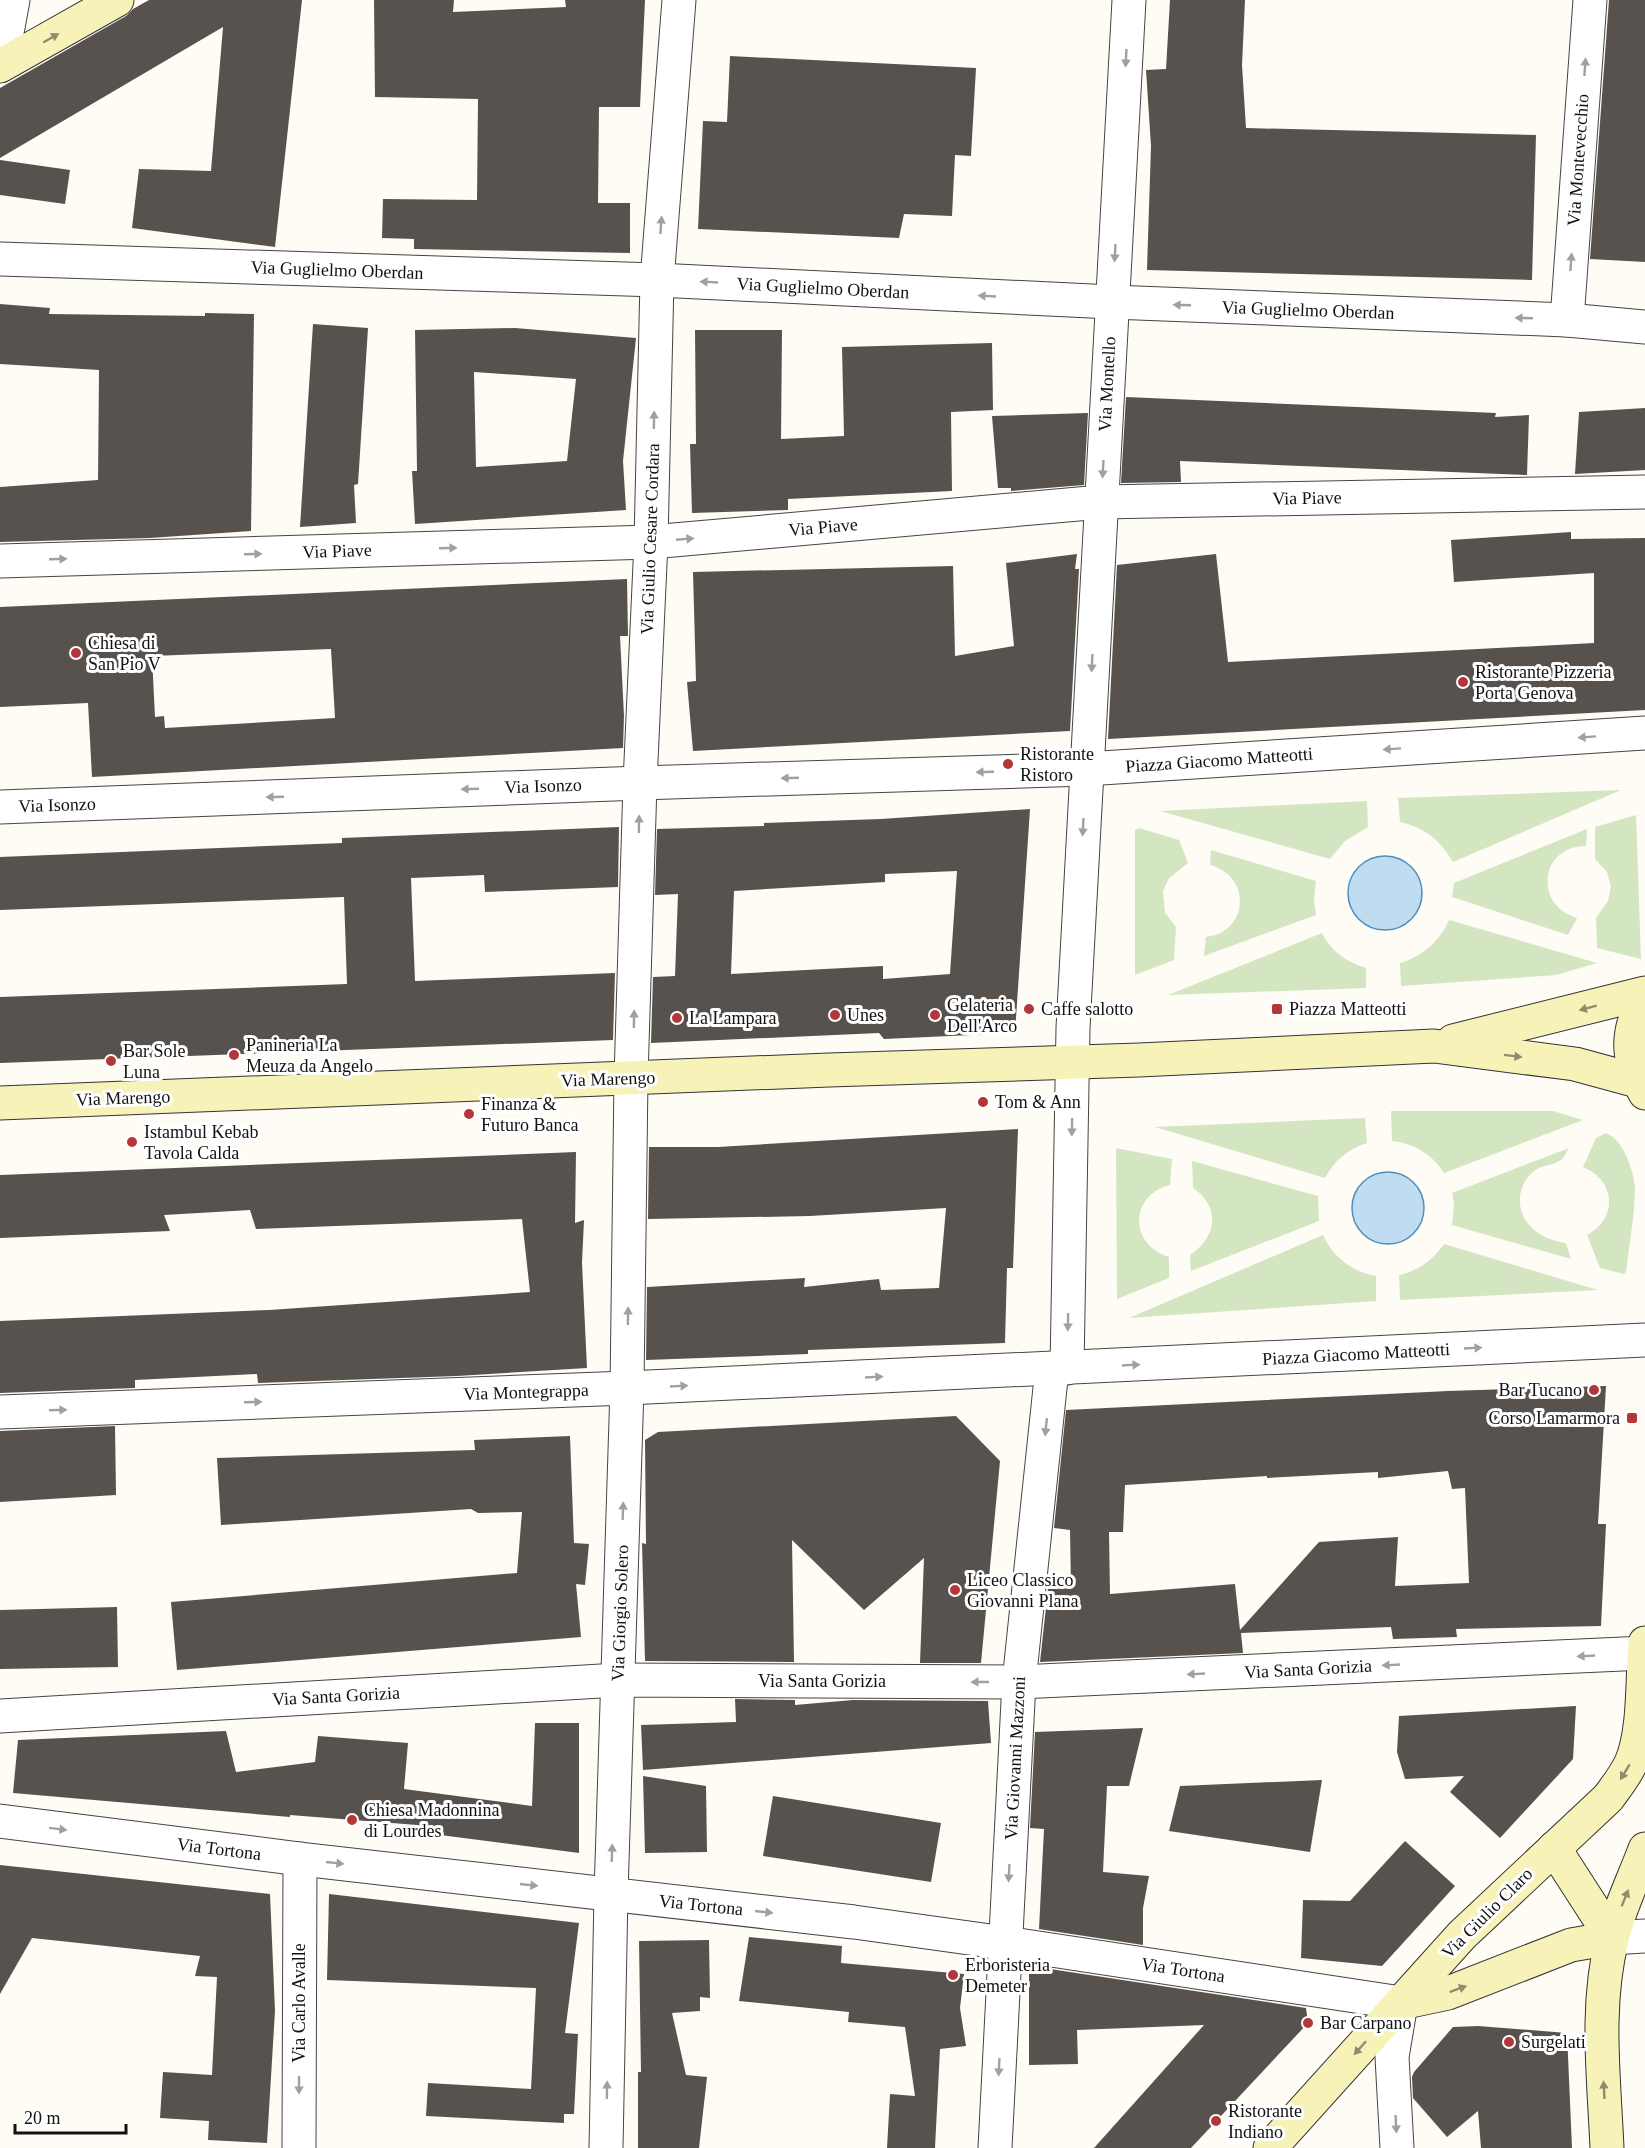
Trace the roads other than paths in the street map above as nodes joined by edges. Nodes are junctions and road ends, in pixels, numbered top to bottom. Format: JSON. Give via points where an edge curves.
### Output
{"nodes":[{"id":1,"x":13,"y":0,"type":"edge"},
{"id":2,"x":117,"y":0,"type":"edge"},
{"id":3,"x":679,"y":0,"type":"edge"},
{"id":4,"x":1129,"y":0,"type":"edge"},
{"id":5,"x":1590,"y":0,"type":"edge"},
{"id":6,"x":1,"y":66,"type":"edge"},
{"id":7,"x":0,"y":260,"type":"edge"},
{"id":8,"x":657,"y":280,"type":"junction"},
{"id":9,"x":1112,"y":302,"type":"junction"},
{"id":10,"x":1566,"y":320,"type":"junction"},
{"id":11,"x":1645,"y":327,"type":"edge"},
{"id":12,"x":1645,"y":492,"type":"edge"},
{"id":13,"x":1101,"y":502,"type":"junction"},
{"id":14,"x":651,"y":542,"type":"junction"},
{"id":15,"x":0,"y":561,"type":"edge"},
{"id":16,"x":1645,"y":733,"type":"edge"},
{"id":17,"x":1086,"y":769,"type":"junction"},
{"id":18,"x":640,"y":783,"type":"junction"},
{"id":19,"x":0,"y":807,"type":"edge"},
{"id":20,"x":1645,"y":993,"type":"edge"},
{"id":21,"x":1645,"y":999,"type":"edge"},
{"id":22,"x":1434,"y":1046,"type":"junction"},
{"id":23,"x":1073,"y":1061,"type":"junction"},
{"id":24,"x":631,"y":1078,"type":"junction"},
{"id":25,"x":1642,"y":1085,"type":"edge"},
{"id":26,"x":0,"y":1103,"type":"edge"},
{"id":27,"x":1645,"y":1340,"type":"edge"},
{"id":28,"x":1060,"y":1369,"type":"junction"},
{"id":29,"x":627,"y":1388,"type":"junction"},
{"id":30,"x":0,"y":1412,"type":"edge"},
{"id":31,"x":1645,"y":1650,"type":"edge"},
{"id":32,"x":618,"y":1680,"type":"junction"},
{"id":33,"x":1019,"y":1682,"type":"junction"},
{"id":34,"x":0,"y":1716,"type":"edge"},
{"id":35,"x":0,"y":1821,"type":"edge"},
{"id":36,"x":1554,"y":1848,"type":"junction"},
{"id":37,"x":1645,"y":1849,"type":"edge"},
{"id":38,"x":300,"y":1859,"type":"junction"},
{"id":39,"x":611,"y":1894,"type":"junction"},
{"id":40,"x":1645,"y":1936,"type":"edge"},
{"id":41,"x":1612,"y":1938,"type":"junction"},
{"id":42,"x":1005,"y":1942,"type":"junction"},
{"id":43,"x":1401,"y":2003,"type":"junction"},
{"id":44,"x":299,"y":2148,"type":"edge"},
{"id":45,"x":606,"y":2148,"type":"edge"},
{"id":46,"x":995,"y":2148,"type":"edge"},
{"id":47,"x":1270,"y":2148,"type":"edge"},
{"id":48,"x":1397,"y":2148,"type":"edge"},
{"id":49,"x":1607,"y":2148,"type":"edge"}],
"edges":[{"from":1,"to":6,"type":"street"},
{"from":6,"to":2,"type":"street","one_way":true},
{"from":8,"to":3,"type":"street","name":"Via Giulio Cesare Cordara","one_way":true},
{"from":4,"to":9,"type":"street","name":"Via Montello","one_way":true},
{"from":10,"to":5,"type":"street","name":"Via Montevecchio","one_way":true},
{"from":7,"to":8,"type":"street","name":"Via Guglielmo Oberdan"},
{"from":9,"to":8,"type":"street","name":"Via Guglielmo Oberdan","one_way":true},
{"from":14,"to":8,"type":"street","name":"Via Giulio Cesare Cordara","one_way":true},
{"from":10,"to":9,"type":"street","name":"Via Guglielmo Oberdan","one_way":true},
{"from":9,"to":13,"type":"street","name":"Via Montello","one_way":true},
{"from":10,"to":11,"type":"street","name":"Via Guglielmo Oberdan"},
{"from":12,"to":13,"type":"street","name":"Via Piave"},
{"from":14,"to":13,"type":"street","name":"Via Piave","one_way":true},
{"from":13,"to":17,"type":"street","name":"Via Montello","one_way":true},
{"from":15,"to":14,"type":"street","name":"Via Piave","one_way":true},
{"from":14,"to":18,"type":"street","name":"Via Giulio Cesare Cordara"},
{"from":16,"to":17,"type":"street","name":"Piazza Giacomo Matteotti","one_way":true},
{"from":17,"to":18,"type":"street","name":"Via Isonzo","one_way":true},
{"from":17,"to":23,"type":"street","one_way":true},
{"from":18,"to":19,"type":"street","name":"Via Isonzo","one_way":true},
{"from":24,"to":18,"type":"street","name":"Via Giulio Cesare Cordara","one_way":true},
{"from":20,"to":22,"type":"street","one_way":true},
{"from":21,"to":25,"type":"street","via":[[1635,1016],[1630,1038]]},
{"from":22,"to":23,"type":"street"},
{"from":22,"to":25,"type":"street","one_way":true,"via":[[1575,1064]]},
{"from":23,"to":24,"type":"street","name":"Via Marengo"},
{"from":23,"to":28,"type":"street","one_way":true},
{"from":24,"to":26,"type":"street","name":"Via Marengo"},
{"from":29,"to":24,"type":"street","name":"Via Giorgio Solero","one_way":true},
{"from":28,"to":27,"type":"street","name":"Piazza Giacomo Matteotti","one_way":true},
{"from":29,"to":28,"type":"street","name":"Via Montegrappa","one_way":true},
{"from":28,"to":33,"type":"street","name":"Via Giovanni Mazzoni","one_way":true},
{"from":30,"to":29,"type":"street","name":"Via Montegrappa","one_way":true},
{"from":32,"to":29,"type":"street","name":"Via Giorgio Solero","one_way":true},
{"from":31,"to":33,"type":"street","name":"Via Santa Gorizia","one_way":true},
{"from":31,"to":36,"type":"street","name":"Via Giulio Claro","one_way":true,"via":[[1638,1734],[1630,1764],[1608,1798]]},
{"from":33,"to":32,"type":"street","name":"Via Santa Gorizia","one_way":true},
{"from":32,"to":34,"type":"street","name":"Via Santa Gorizia"},
{"from":39,"to":32,"type":"street","name":"Via Giorgio Solero","one_way":true},
{"from":33,"to":42,"type":"street","name":"Via Giovanni Mazzoni","one_way":true},
{"from":35,"to":38,"type":"street","name":"Via Tortona","one_way":true},
{"from":36,"to":41,"type":"street"},
{"from":36,"to":43,"type":"street","name":"Via Giulio Claro","via":[[1462,1935]]},
{"from":41,"to":37,"type":"street","one_way":true},
{"from":38,"to":39,"type":"street","name":"Via Tortona","one_way":true},
{"from":38,"to":44,"type":"street","name":"Via Carlo Avalle","one_way":true},
{"from":39,"to":42,"type":"street","name":"Via Tortona","one_way":true},
{"from":45,"to":39,"type":"street","name":"Via Giorgio Solero","one_way":true},
{"from":40,"to":41,"type":"street"},
{"from":43,"to":41,"type":"street","one_way":true,"via":[[1448,1993],[1571,1945]]},
{"from":49,"to":41,"type":"street","one_way":true,"via":[[1601,2029],[1604,1978]]},
{"from":42,"to":43,"type":"street","name":"Via Tortona"},
{"from":42,"to":46,"type":"street","name":"Via Giovanni Mazzoni","one_way":true},
{"from":43,"to":47,"type":"street","name":"Via Giulio Claro","one_way":true},
{"from":43,"to":48,"type":"street","one_way":true,"via":[[1392,2057]]}]}
